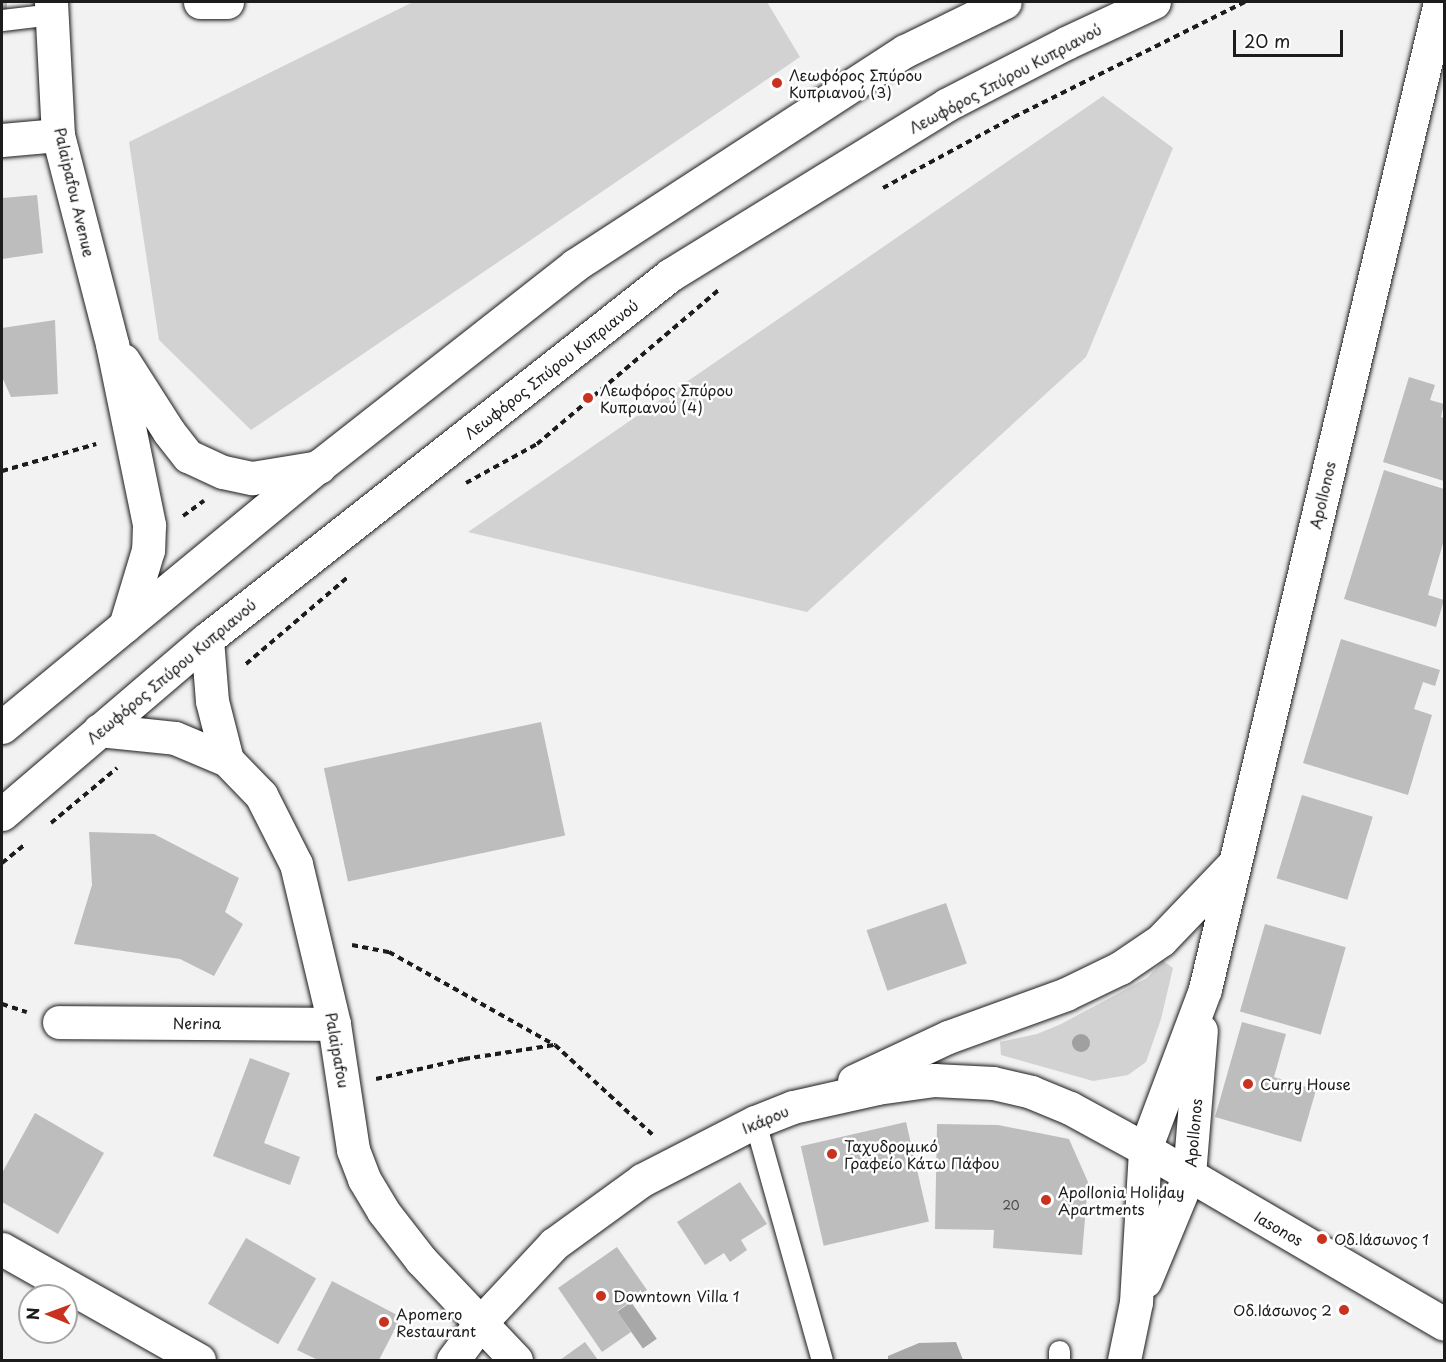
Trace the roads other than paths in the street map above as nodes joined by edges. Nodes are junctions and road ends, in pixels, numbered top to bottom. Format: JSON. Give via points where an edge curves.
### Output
{"nodes":[{"id":1,"x":200,"y":2,"type":"edge"},
{"id":2,"x":227,"y":2,"type":"edge"},
{"id":3,"x":1005,"y":2,"type":"edge"},
{"id":4,"x":1154,"y":2,"type":"edge"},
{"id":5,"x":1440,"y":2,"type":"edge"},
{"id":6,"x":52,"y":8,"type":"edge"},
{"id":7,"x":2,"y":20,"type":"edge"},
{"id":8,"x":1437,"y":46,"type":"edge"},
{"id":9,"x":58,"y":135,"type":"junction"},
{"id":10,"x":2,"y":140,"type":"edge"},
{"id":11,"x":112,"y":344,"type":"junction"},
{"id":12,"x":319,"y":466,"type":"junction"},
{"id":13,"x":125,"y":626,"type":"junction"},
{"id":14,"x":207,"y":639,"type":"junction"},
{"id":15,"x":2,"y":727,"type":"edge"},
{"id":16,"x":99,"y":730,"type":"junction"},
{"id":17,"x":227,"y":760,"type":"junction"},
{"id":18,"x":2,"y":814,"type":"edge"},
{"id":19,"x":1234,"y":864,"type":"junction"},
{"id":20,"x":1205,"y":989,"type":"junction"},
{"id":21,"x":59,"y":1022,"type":"dead end"},
{"id":22,"x":334,"y":1024,"type":"junction"},
{"id":23,"x":812,"y":1101,"type":"junction"},
{"id":24,"x":755,"y":1122,"type":"junction"},
{"id":25,"x":1146,"y":1149,"type":"junction"},
{"id":26,"x":1189,"y":1175,"type":"junction"},
{"id":27,"x":2,"y":1249,"type":"edge"},
{"id":28,"x":1136,"y":1302,"type":"junction"},
{"id":29,"x":481,"y":1322,"type":"junction"},
{"id":30,"x":1444,"y":1324,"type":"edge"},
{"id":31,"x":199,"y":1360,"type":"edge"},
{"id":32,"x":453,"y":1360,"type":"edge"},
{"id":33,"x":516,"y":1360,"type":"edge"},
{"id":34,"x":822,"y":1360,"type":"edge"},
{"id":35,"x":1124,"y":1360,"type":"edge"}],
"edges":[{"from":1,"to":2,"type":"street"},
{"from":3,"to":12,"type":"street","via":[[905,51],[574,265]]},
{"from":4,"to":14,"type":"street","name":"Λεωφόρος Σπύρου Κυπριανού","via":[[946,105],[670,275]]},
{"from":5,"to":8,"type":"street","name":"Apollonos"},
{"from":6,"to":7,"type":"lane"},
{"from":6,"to":9,"type":"street","name":"Palaipafou Avenue"},
{"from":8,"to":19,"type":"street","name":"Apollonos"},
{"from":9,"to":10,"type":"street"},
{"from":9,"to":11,"type":"street","name":"Palaipafou Avenue"},
{"from":11,"to":12,"type":"street","name":"Palaipafou Avenue","via":[[188,456],[223,472],[252,478]]},
{"from":11,"to":13,"type":"street","name":"Palaipafou Avenue","via":[[149,525],[148,550]]},
{"from":12,"to":13,"type":"street"},
{"from":13,"to":15,"type":"street"},
{"from":14,"to":16,"type":"street","name":"Λεωφόρος Σπύρου Κυπριανού"},
{"from":14,"to":17,"type":"street","via":[[213,700]]},
{"from":16,"to":17,"type":"street","via":[[175,738]]},
{"from":16,"to":18,"type":"street","name":"Λεωφόρος Σπύρου Κυπριανού"},
{"from":17,"to":22,"type":"street","name":"Palaipafou","via":[[261,795],[296,864]]},
{"from":19,"to":20,"type":"street","name":"Apollonos"},
{"from":19,"to":23,"type":"street","via":[[1161,940],[1119,968],[1066,994],[948,1038]]},
{"from":20,"to":25,"type":"street","name":"Apollonos"},
{"from":20,"to":26,"type":"street","name":"Apollonos"},
{"from":21,"to":22,"type":"street","name":"Nerina"},
{"from":22,"to":29,"type":"street","name":"Palaipafou","via":[[353,1150],[364,1179],[421,1260]]},
{"from":23,"to":24,"type":"street","name":"Ικάρου"},
{"from":23,"to":25,"type":"street","name":"Ικάρου","via":[[934,1080],[993,1083],[1031,1092],[1070,1108]]},
{"from":24,"to":29,"type":"street","name":"Ικάρου","via":[[642,1180],[554,1244]]},
{"from":24,"to":34,"type":"lane"},
{"from":25,"to":26,"type":"street","name":"Iasonos"},
{"from":25,"to":28,"type":"street","name":"Apollonos"},
{"from":26,"to":28,"type":"street","name":"Apollonos"},
{"from":26,"to":30,"type":"street","name":"Iasonos"},
{"from":27,"to":31,"type":"street"},
{"from":28,"to":35,"type":"street","name":"Apollonos"},
{"from":29,"to":32,"type":"street","name":"Ικάρου"},
{"from":29,"to":33,"type":"street","name":"Palaipafou"}]}
